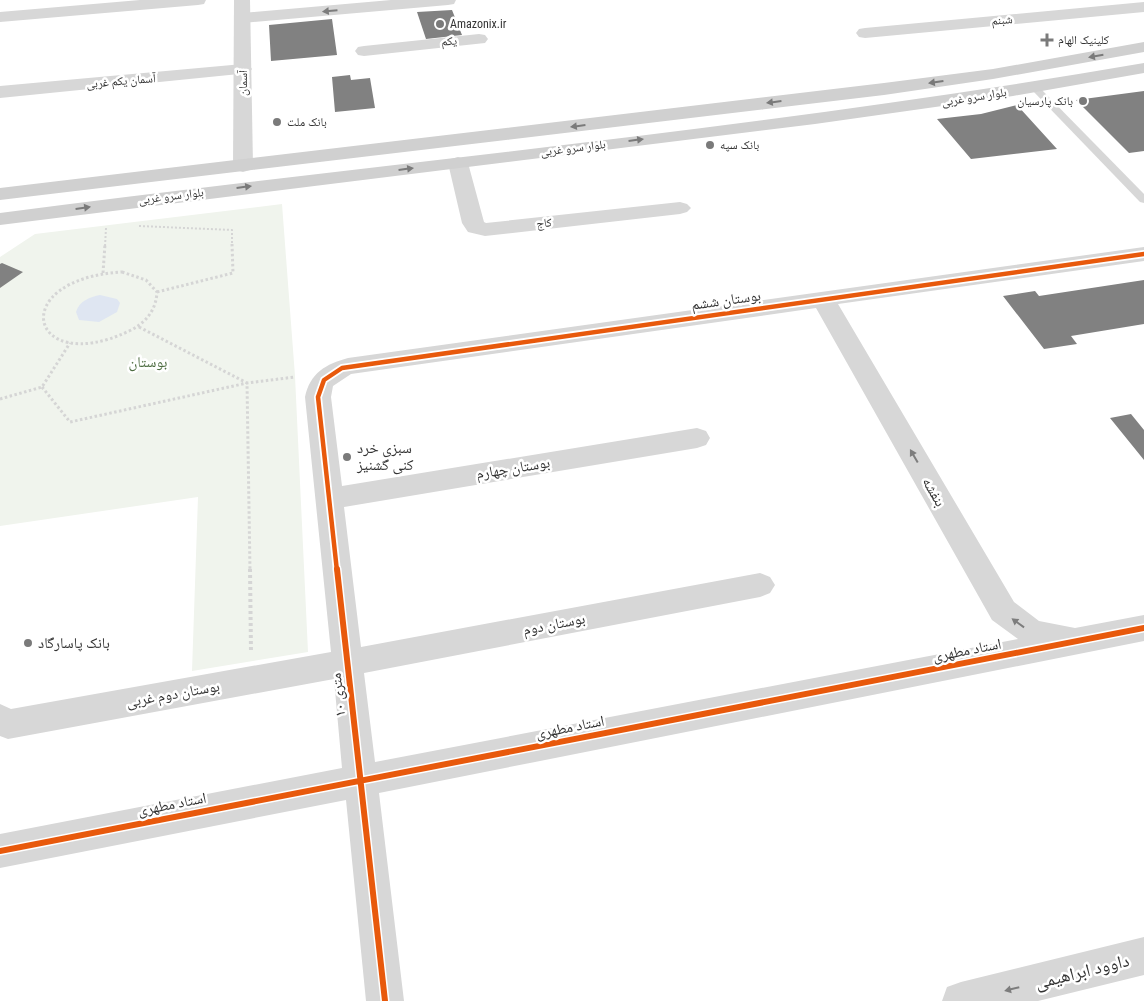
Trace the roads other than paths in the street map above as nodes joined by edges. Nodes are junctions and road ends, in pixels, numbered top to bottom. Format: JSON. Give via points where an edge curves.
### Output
{"nodes":[{"id":1,"x":198,"y":0,"type":"edge"},
{"id":2,"x":242,"y":0,"type":"edge"},
{"id":3,"x":448,"y":0,"type":"edge"},
{"id":4,"x":1139,"y":6,"type":"edge"},
{"id":5,"x":0,"y":17,"type":"edge"},
{"id":6,"x":242,"y":18,"type":"junction"},
{"id":7,"x":413,"y":24,"type":"junction"},
{"id":8,"x":865,"y":33,"type":"dead end"},
{"id":9,"x":479,"y":39,"type":"dead end"},
{"id":10,"x":1144,"y":47,"type":"edge"},
{"id":11,"x":364,"y":51,"type":"dead end"},
{"id":12,"x":1144,"y":68,"type":"edge"},
{"id":13,"x":243,"y":69,"type":"junction"},
{"id":14,"x":1035,"y":88,"type":"junction"},
{"id":15,"x":0,"y":92,"type":"edge"},
{"id":16,"x":458,"y":163,"type":"junction"},
{"id":17,"x":243,"y":166,"type":"junction"},
{"id":18,"x":0,"y":194,"type":"edge"},
{"id":19,"x":1144,"y":200,"type":"edge"},
{"id":20,"x":680,"y":208,"type":"dead end"},
{"id":21,"x":44,"y":213,"type":"junction"},
{"id":22,"x":0,"y":219,"type":"edge"},
{"id":23,"x":0,"y":232,"type":"edge"},
{"id":24,"x":1144,"y":254,"type":"edge"},
{"id":25,"x":823,"y":299,"type":"junction"},
{"id":26,"x":320,"y":387,"type":"joint"},
{"id":27,"x":697,"y":438,"type":"dead end"},
{"id":28,"x":329,"y":499,"type":"junction"},
{"id":29,"x":760,"y":585,"type":"dead end"},
{"id":30,"x":1144,"y":628,"type":"edge"},
{"id":31,"x":1080,"y":641,"type":"junction"},
{"id":32,"x":347,"y":663,"type":"junction"},
{"id":33,"x":0,"y":719,"type":"edge"},
{"id":34,"x":360,"y":780,"type":"junction"},
{"id":35,"x":0,"y":851,"type":"edge"},
{"id":36,"x":1144,"y":956,"type":"edge"},
{"id":37,"x":385,"y":1001,"type":"edge"},
{"id":38,"x":961,"y":1001,"type":"edge"}],
"edges":[{"from":1,"to":5,"type":"street"},
{"from":2,"to":6,"type":"street","name":"آسمان"},
{"from":3,"to":7,"type":"street"},
{"from":4,"to":8,"type":"street","name":"شبنم"},
{"from":7,"to":6,"type":"street","one_way":true},
{"from":6,"to":13,"type":"street","name":"آسمان"},
{"from":7,"to":9,"type":"street","name":"یکم"},
{"from":7,"to":11,"type":"street","name":"یکم"},
{"from":10,"to":17,"type":"main road","name":"بلوار سرو غربی","one_way":true,"via":[[884,89]]},
{"from":12,"to":14,"type":"main road","name":"بلوار سرو غربی"},
{"from":13,"to":15,"type":"street","name":"آسمان یکم غربی"},
{"from":13,"to":17,"type":"street","name":"آسمان"},
{"from":16,"to":14,"type":"main road","name":"بلوار سرو غربی","one_way":true},
{"from":14,"to":19,"type":"lane"},
{"from":16,"to":20,"type":"street","name":"کاج","via":[[473,223],[484,230]]},
{"from":21,"to":16,"type":"main road","name":"بلوار سرو غربی","one_way":true},
{"from":17,"to":18,"type":"main road","name":"بلوار سرو غربی"},
{"from":21,"to":22,"type":"main road","name":"بلوار سرو غربی"},
{"from":21,"to":23,"type":"main road"},
{"from":24,"to":25,"type":"street","name":"بوستان ششم"},
{"from":25,"to":26,"type":"street","name":"بوستان ششم","via":[[348,366],[332,372]]},
{"from":31,"to":25,"type":"street","name":"بنفشه","one_way":true,"via":[[1032,633],[1003,611]]},
{"from":26,"to":28,"type":"street","name":"۱۰ متری","via":[[318,397]]},
{"from":27,"to":28,"type":"street","name":"بوستان چهارم"},
{"from":28,"to":32,"type":"street","name":"۱۰ متری"},
{"from":29,"to":32,"type":"street","name":"بوستان دوم"},
{"from":30,"to":31,"type":"street","name":"استاد مطهری"},
{"from":31,"to":34,"type":"street","name":"استاد مطهری"},
{"from":32,"to":33,"type":"street","name":"بوستان دوم غربی","via":[[8,724]]},
{"from":32,"to":34,"type":"street","name":"۱۰ متری"},
{"from":34,"to":35,"type":"street","name":"استاد مطهری"},
{"from":34,"to":37,"type":"street","name":"۱۰ متری"},
{"from":36,"to":38,"type":"street","name":"داوود ابراهیمی","one_way":true}]}
